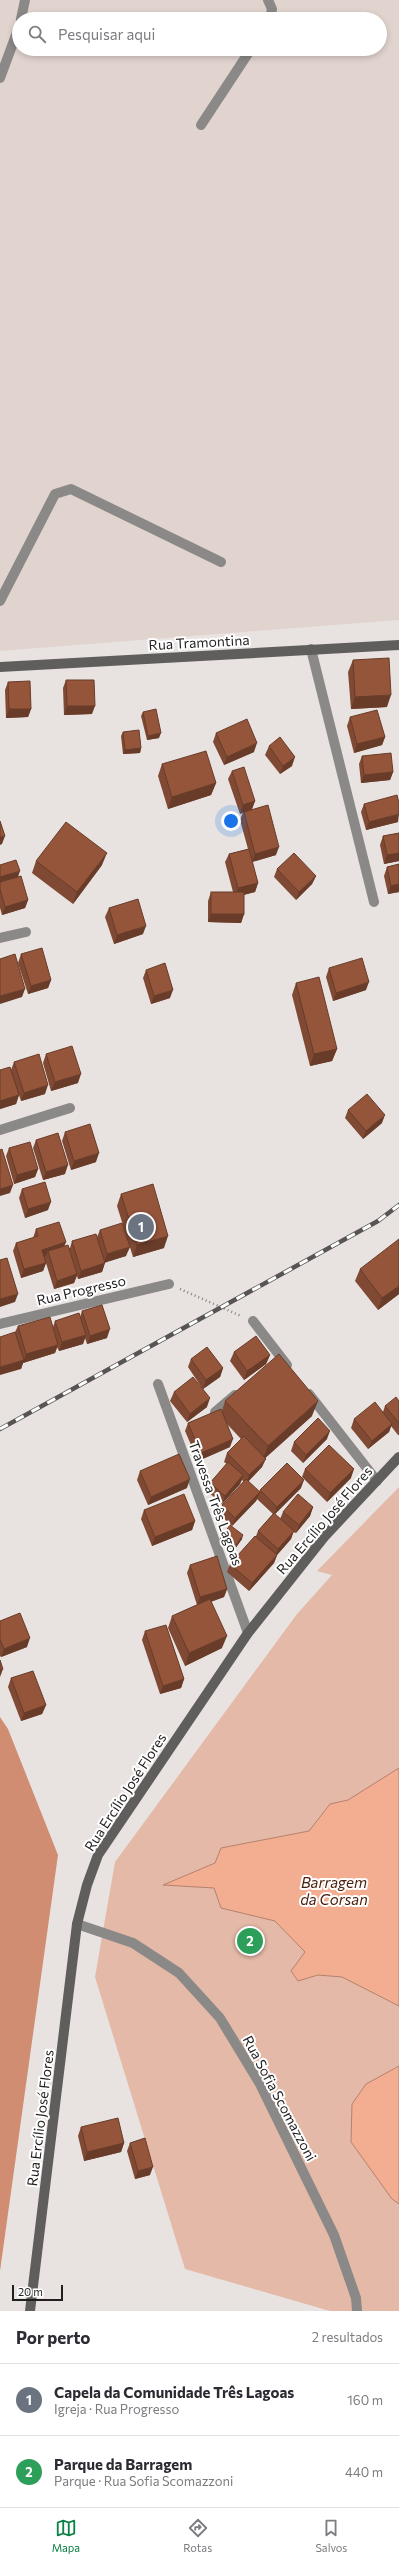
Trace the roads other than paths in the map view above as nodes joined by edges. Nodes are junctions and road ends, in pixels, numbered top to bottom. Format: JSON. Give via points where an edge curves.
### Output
{"nodes":[{"id":1,"x":25,"y":0,"type":"edge"},
{"id":2,"x":268,"y":0,"type":"edge"},
{"id":3,"x":22,"y":12,"type":"edge"},
{"id":4,"x":271,"y":12,"type":"edge"},
{"id":5,"x":12,"y":46,"type":"edge"},
{"id":6,"x":246,"y":56,"type":"edge"},
{"id":7,"x":0,"y":78,"type":"edge"},
{"id":8,"x":201,"y":125,"type":"dead end"},
{"id":9,"x":221,"y":562,"type":"dead end"},
{"id":10,"x":0,"y":601,"type":"edge"},
{"id":11,"x":399,"y":645,"type":"edge"},
{"id":12,"x":311,"y":649,"type":"junction"},
{"id":13,"x":0,"y":667,"type":"edge"},
{"id":14,"x":374,"y":902,"type":"dead end"},
{"id":15,"x":26,"y":932,"type":"dead end"},
{"id":16,"x":0,"y":938,"type":"edge"},
{"id":17,"x":70,"y":1108,"type":"dead end"},
{"id":18,"x":0,"y":1130,"type":"edge"},
{"id":19,"x":169,"y":1284,"type":"road end"},
{"id":20,"x":253,"y":1321,"type":"dead end"},
{"id":21,"x":0,"y":1324,"type":"edge"},
{"id":22,"x":295,"y":1376,"type":"edge"},
{"id":23,"x":158,"y":1384,"type":"dead end"},
{"id":24,"x":245,"y":1387,"type":"edge"},
{"id":25,"x":305,"y":1388,"type":"edge"},
{"id":26,"x":215,"y":1412,"type":"edge"},
{"id":27,"x":399,"y":1457,"type":"edge"},
{"id":28,"x":377,"y":1481,"type":"junction"},
{"id":29,"x":248,"y":1633,"type":"junction"},
{"id":30,"x":77,"y":1924,"type":"junction"},
{"id":31,"x":30,"y":2311,"type":"edge"},
{"id":32,"x":357,"y":2311,"type":"edge"}],
"edges":[{"from":1,"to":3,"type":"street"},
{"from":2,"to":4,"type":"street"},
{"from":5,"to":7,"type":"street"},
{"from":6,"to":8,"type":"street"},
{"from":9,"to":10,"type":"street","via":[[71,489],[55,494]]},
{"from":11,"to":12,"type":"street","name":"Rua Tramontina"},
{"from":12,"to":13,"type":"street","name":"Rua Tramontina"},
{"from":12,"to":14,"type":"street"},
{"from":15,"to":16,"type":"street"},
{"from":17,"to":18,"type":"street"},
{"from":19,"to":21,"type":"street","name":"Rua Progresso"},
{"from":20,"to":22,"type":"street","via":[[278,1360]]},
{"from":23,"to":29,"type":"street","name":"Travessa Três Lagoas"},
{"from":24,"to":26,"type":"street"},
{"from":25,"to":28,"type":"street"},
{"from":27,"to":28,"type":"street","name":"Rua Ercílio José Flores"},
{"from":28,"to":29,"type":"street","name":"Rua Ercílio José Flores","via":[[325,1536]]},
{"from":29,"to":30,"type":"street","name":"Rua Ercílio José Flores","via":[[98,1855]]},
{"from":30,"to":31,"type":"street","name":"Rua Ercílio José Flores"},
{"from":30,"to":32,"type":"street","name":"Rua Sofia Scomazzoni","via":[[133,1943],[179,1973],[220,2018],[260,2084],[334,2235],[356,2298]]}]}
